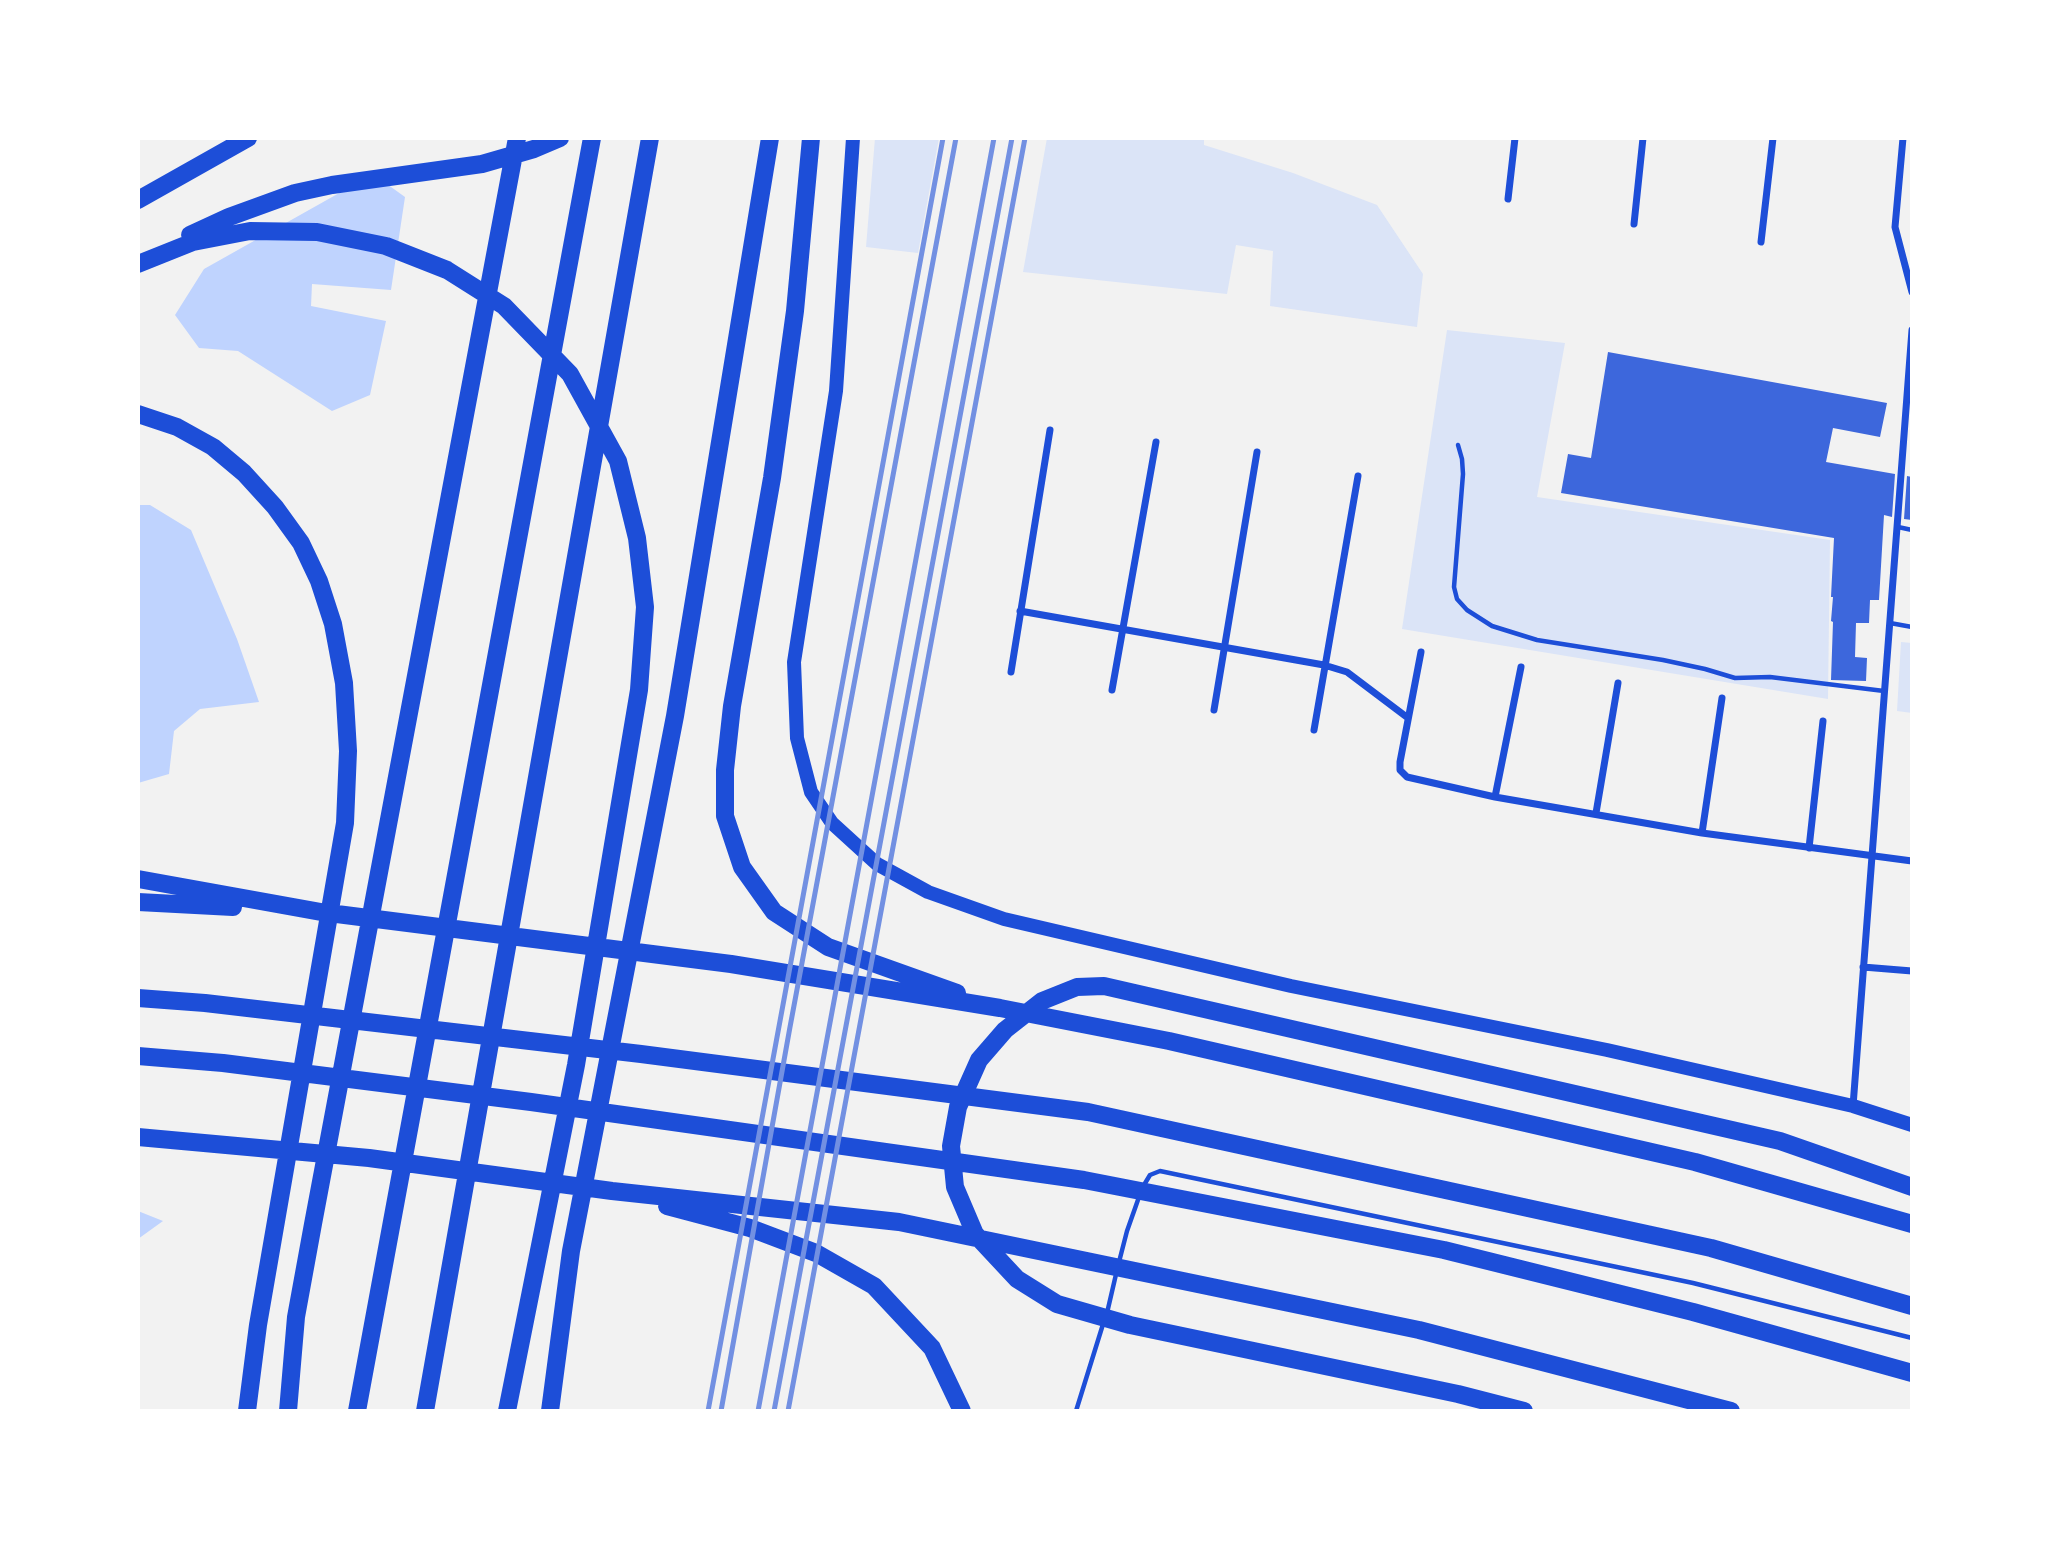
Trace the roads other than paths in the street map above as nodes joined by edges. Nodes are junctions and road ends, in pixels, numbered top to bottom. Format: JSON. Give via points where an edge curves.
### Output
{"nodes":[{"id":1,"x":248,"y":138,"type":"edge"},
{"id":2,"x":517,"y":138,"type":"edge"},
{"id":3,"x":560,"y":138,"type":"edge"},
{"id":4,"x":592,"y":138,"type":"edge"},
{"id":5,"x":650,"y":138,"type":"edge"},
{"id":6,"x":769,"y":138,"type":"edge"},
{"id":7,"x":811,"y":138,"type":"edge"},
{"id":8,"x":853,"y":138,"type":"edge"},
{"id":9,"x":1516,"y":138,"type":"edge"},
{"id":10,"x":1643,"y":138,"type":"edge"},
{"id":11,"x":1773,"y":138,"type":"edge"},
{"id":12,"x":1903,"y":138,"type":"edge"},
{"id":13,"x":1508,"y":199,"type":"dead end"},
{"id":14,"x":138,"y":200,"type":"edge"},
{"id":15,"x":1634,"y":224,"type":"dead end"},
{"id":16,"x":1761,"y":242,"type":"dead end"},
{"id":17,"x":138,"y":266,"type":"edge"},
{"id":18,"x":1912,"y":292,"type":"edge"},
{"id":19,"x":1912,"y":330,"type":"edge"},
{"id":20,"x":138,"y":414,"type":"edge"},
{"id":21,"x":1050,"y":430,"type":"dead end"},
{"id":22,"x":1156,"y":442,"type":"dead end"},
{"id":23,"x":1458,"y":445,"type":"dead end"},
{"id":24,"x":1257,"y":452,"type":"dead end"},
{"id":25,"x":1357,"y":476,"type":"dead end"},
{"id":26,"x":1898,"y":527,"type":"junction"},
{"id":27,"x":1912,"y":530,"type":"edge"},
{"id":28,"x":1020,"y":611,"type":"junction"},
{"id":29,"x":1890,"y":623,"type":"junction"},
{"id":30,"x":1912,"y":628,"type":"edge"},
{"id":31,"x":1123,"y":629,"type":"junction"},
{"id":32,"x":1223,"y":647,"type":"junction"},
{"id":33,"x":1421,"y":652,"type":"dead end"},
{"id":34,"x":1324,"y":665,"type":"junction"},
{"id":35,"x":1521,"y":667,"type":"dead end"},
{"id":36,"x":1011,"y":672,"type":"dead end"},
{"id":37,"x":1618,"y":683,"type":"dead end"},
{"id":38,"x":1112,"y":690,"type":"dead end"},
{"id":39,"x":1885,"y":691,"type":"junction"},
{"id":40,"x":1721,"y":698,"type":"dead end"},
{"id":41,"x":1214,"y":710,"type":"dead end"},
{"id":42,"x":1408,"y":718,"type":"junction"},
{"id":43,"x":1823,"y":721,"type":"dead end"},
{"id":44,"x":1314,"y":730,"type":"dead end"},
{"id":45,"x":1495,"y":797,"type":"junction"},
{"id":46,"x":1596,"y":813,"type":"junction"},
{"id":47,"x":1702,"y":833,"type":"junction"},
{"id":48,"x":1809,"y":848,"type":"junction"},
{"id":49,"x":1872,"y":855,"type":"junction"},
{"id":50,"x":1912,"y":861,"type":"edge"},
{"id":51,"x":138,"y":879,"type":"edge"},
{"id":52,"x":138,"y":902,"type":"edge"},
{"id":53,"x":321,"y":912,"type":"junction"},
{"id":54,"x":1863,"y":967,"type":"junction"},
{"id":55,"x":1912,"y":971,"type":"edge"},
{"id":56,"x":138,"y":998,"type":"edge"},
{"id":57,"x":1000,"y":1008,"type":"junction"},
{"id":58,"x":138,"y":1056,"type":"edge"},
{"id":59,"x":1853,"y":1106,"type":"junction"},
{"id":60,"x":1912,"y":1125,"type":"edge"},
{"id":61,"x":138,"y":1137,"type":"edge"},
{"id":62,"x":1912,"y":1187,"type":"edge"},
{"id":63,"x":612,"y":1191,"type":"junction"},
{"id":64,"x":1912,"y":1224,"type":"edge"},
{"id":65,"x":1912,"y":1306,"type":"edge"},
{"id":66,"x":1106,"y":1318,"type":"junction"},
{"id":67,"x":1912,"y":1338,"type":"edge"},
{"id":68,"x":1912,"y":1373,"type":"edge"},
{"id":69,"x":247,"y":1411,"type":"edge"},
{"id":70,"x":288,"y":1411,"type":"edge"},
{"id":71,"x":357,"y":1411,"type":"edge"},
{"id":72,"x":425,"y":1411,"type":"edge"},
{"id":73,"x":507,"y":1411,"type":"edge"},
{"id":74,"x":550,"y":1411,"type":"edge"},
{"id":75,"x":962,"y":1411,"type":"edge"},
{"id":76,"x":1076,"y":1411,"type":"edge"},
{"id":77,"x":1524,"y":1411,"type":"edge"},
{"id":78,"x":1731,"y":1411,"type":"edge"}],
"edges":[{"from":1,"to":14,"type":"highway"},
{"from":2,"to":70,"type":"highway","via":[[296,1317]]},
{"from":3,"to":17,"type":"highway","via":[[482,164],[295,193],[181,239]]},
{"from":4,"to":71,"type":"highway"},
{"from":5,"to":72,"type":"highway"},
{"from":6,"to":74,"type":"highway","via":[[675,716],[571,1251]]},
{"from":7,"to":57,"type":"highway","via":[[796,311],[732,706],[724,771],[725,816],[742,867],[774,912],[828,947]]},
{"from":8,"to":59,"type":"main road","via":[[836,391],[794,662],[797,738],[811,792],[832,822],[877,864],[928,892],[1004,919],[1291,986]]},
{"from":9,"to":13,"type":"street"},
{"from":10,"to":15,"type":"street"},
{"from":11,"to":16,"type":"street"},
{"from":12,"to":18,"type":"street","via":[[1895,227]]},
{"from":17,"to":73,"type":"highway","via":[[193,242],[250,231],[317,232],[387,246],[447,270],[504,306],[570,374],[618,461],[637,538],[644,593],[639,690],[576,1065]]},
{"from":19,"to":26,"type":"street"},
{"from":20,"to":69,"type":"highway","via":[[213,447],[244,472],[275,507],[300,543],[318,581],[333,624],[344,683],[348,751],[345,823]]},
{"from":21,"to":28,"type":"street"},
{"from":22,"to":31,"type":"street"},
{"from":23,"to":39,"type":"lane","via":[[1463,474],[1454,587],[1466,610],[1492,626],[1537,640],[1663,660],[1735,678],[1770,677]]},
{"from":24,"to":32,"type":"street"},
{"from":25,"to":34,"type":"street"},
{"from":26,"to":27,"type":"lane"},
{"from":26,"to":29,"type":"street"},
{"from":28,"to":31,"type":"street"},
{"from":28,"to":36,"type":"street"},
{"from":29,"to":30,"type":"lane"},
{"from":29,"to":39,"type":"street"},
{"from":31,"to":32,"type":"street"},
{"from":31,"to":38,"type":"street"},
{"from":32,"to":34,"type":"street"},
{"from":32,"to":41,"type":"street"},
{"from":33,"to":42,"type":"street"},
{"from":34,"to":42,"type":"street","via":[[1347,672]]},
{"from":34,"to":44,"type":"street"},
{"from":35,"to":45,"type":"street"},
{"from":37,"to":46,"type":"street"},
{"from":39,"to":49,"type":"street"},
{"from":40,"to":47,"type":"street"},
{"from":42,"to":45,"type":"street","via":[[1400,762],[1407,778]]},
{"from":43,"to":48,"type":"street"},
{"from":45,"to":46,"type":"street"},
{"from":46,"to":47,"type":"street"},
{"from":47,"to":48,"type":"street"},
{"from":48,"to":49,"type":"street"},
{"from":49,"to":50,"type":"street"},
{"from":49,"to":54,"type":"street"},
{"from":51,"to":53,"type":"highway"},
{"from":52,"to":53,"type":"highway"},
{"from":53,"to":57,"type":"highway","via":[[731,964]]},
{"from":54,"to":55,"type":"street"},
{"from":54,"to":59,"type":"street"},
{"from":56,"to":65,"type":"highway","via":[[641,1054],[1088,1112],[1711,1248]]},
{"from":57,"to":64,"type":"highway","via":[[1168,1041],[1695,1162]]},
{"from":58,"to":68,"type":"highway","via":[[531,1102],[1084,1180],[1444,1250]]},
{"from":59,"to":60,"type":"main road"},
{"from":61,"to":63,"type":"highway","via":[[369,1158]]},
{"from":62,"to":66,"type":"highway","via":[[1780,1141],[1104,986],[1077,987],[1042,1001],[1005,1030],[979,1060],[958,1107],[951,1146],[955,1186],[975,1234],[1017,1279],[1057,1304]]},
{"from":63,"to":75,"type":"highway","via":[[750,1228],[816,1253],[874,1286],[932,1348]]},
{"from":63,"to":78,"type":"highway","via":[[900,1223],[1419,1330]]},
{"from":66,"to":67,"type":"lane","via":[[1127,1231],[1144,1184],[1160,1171],[1693,1283]]},
{"from":66,"to":76,"type":"lane"},
{"from":66,"to":77,"type":"highway"}]}
